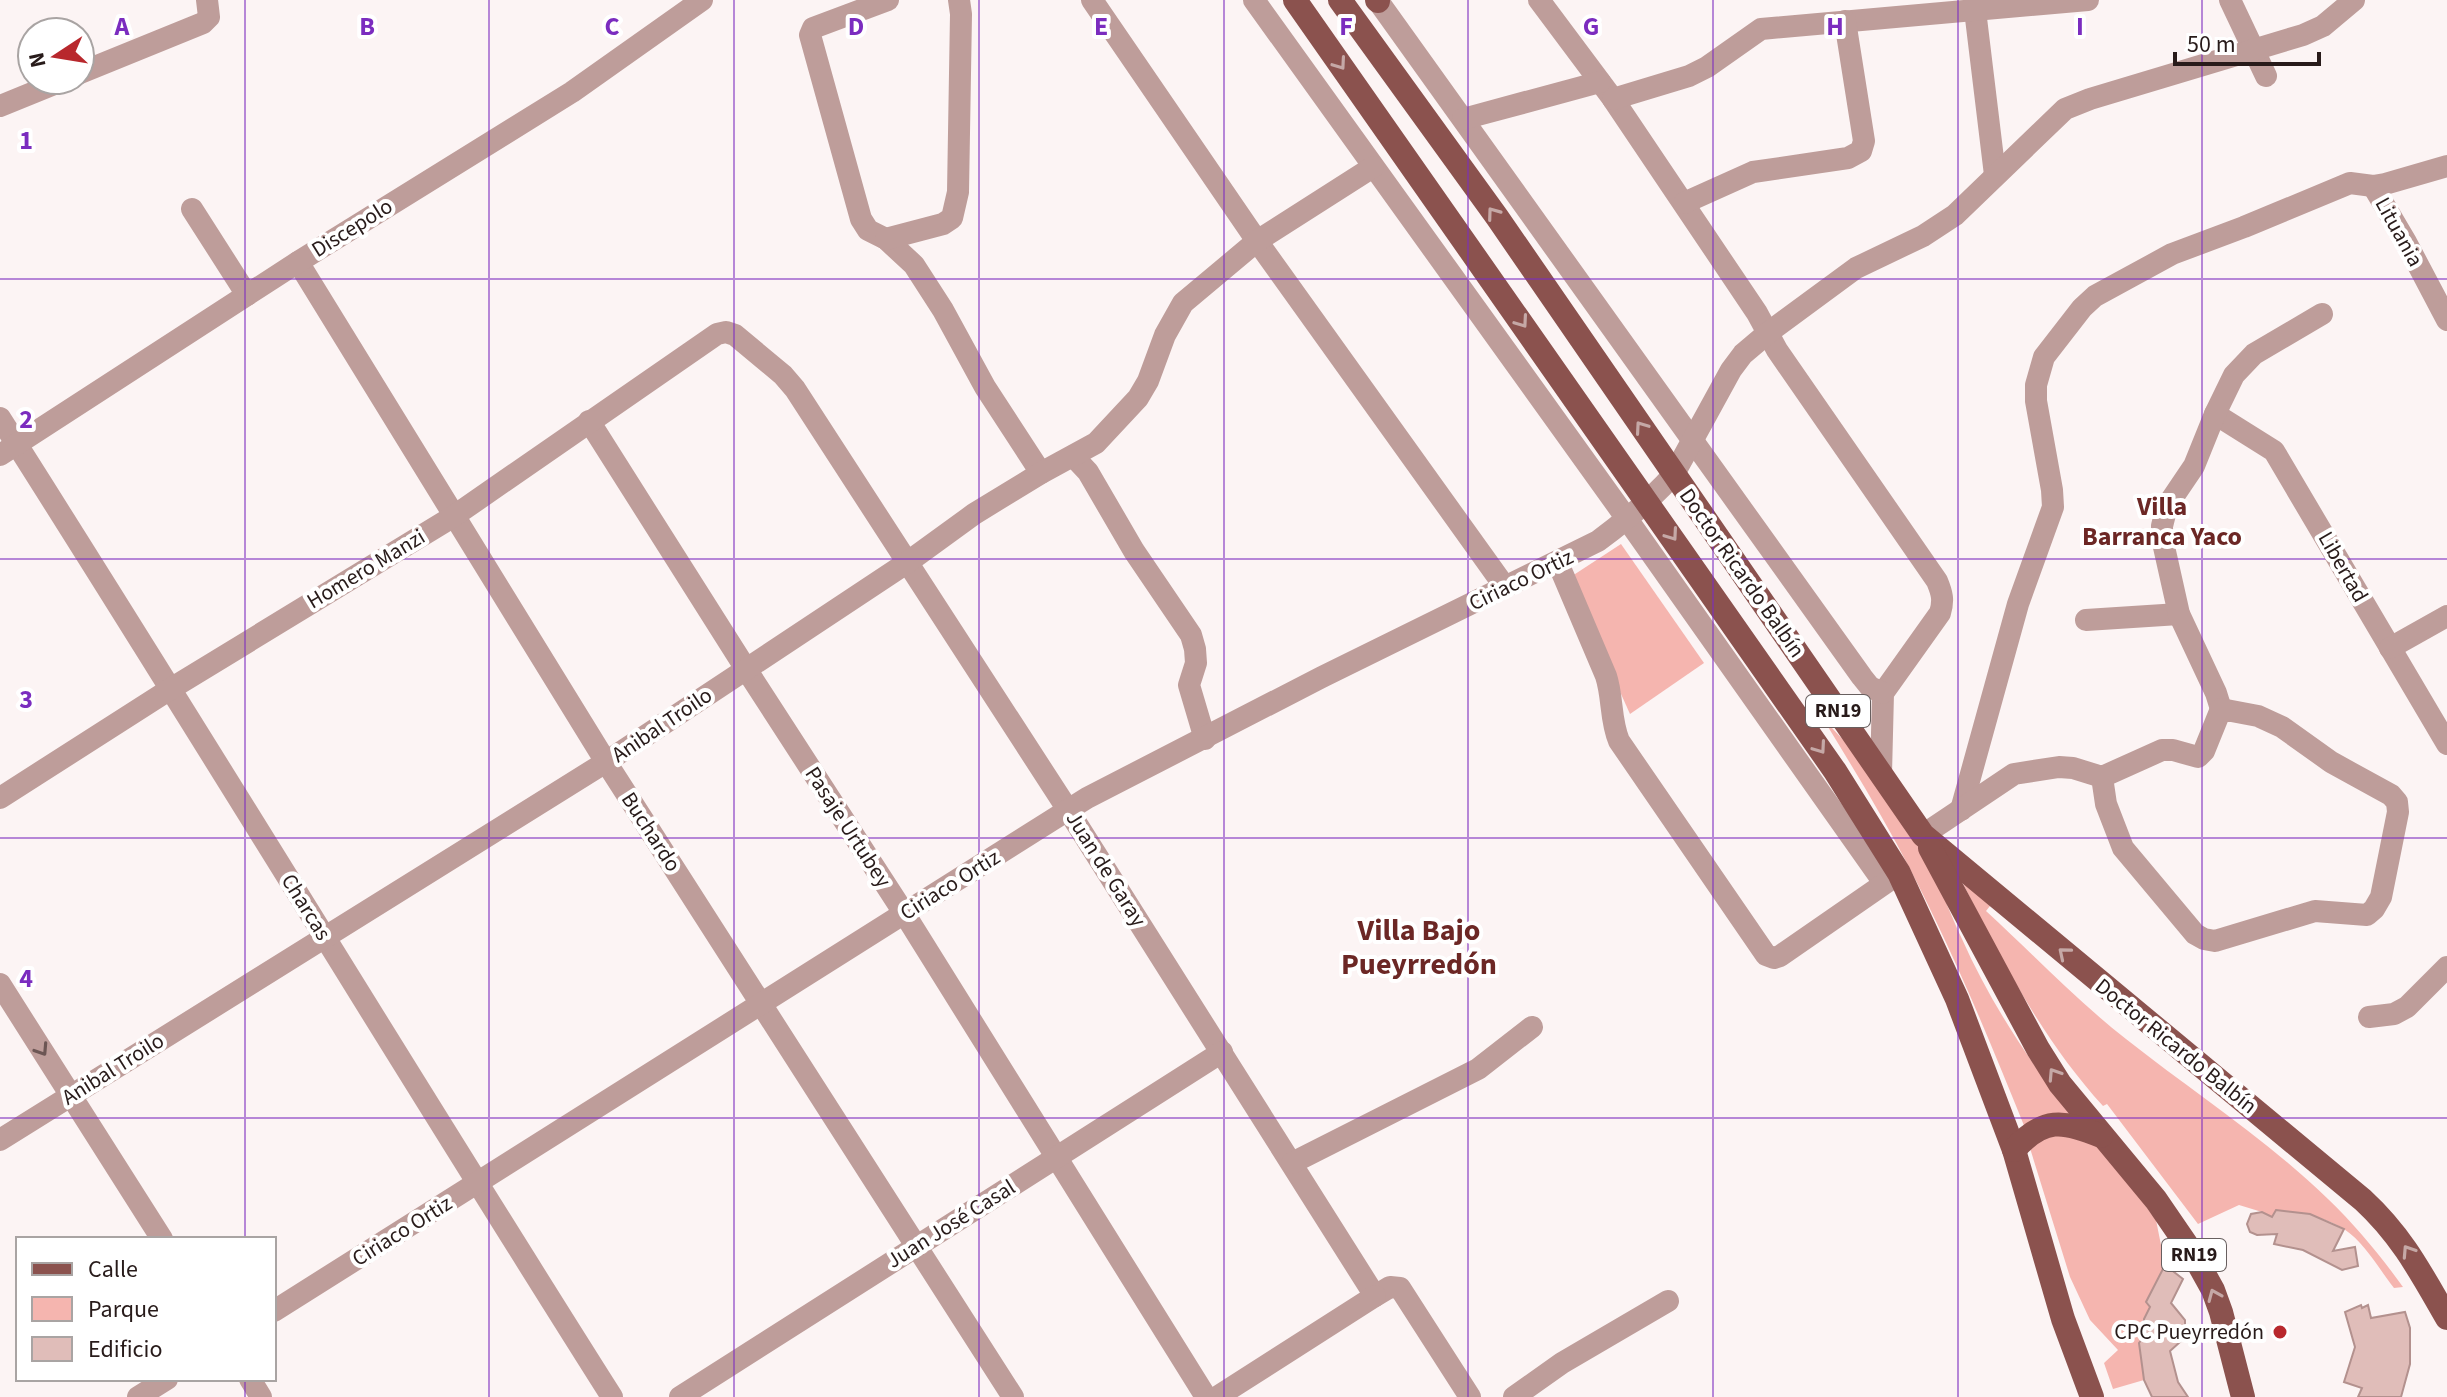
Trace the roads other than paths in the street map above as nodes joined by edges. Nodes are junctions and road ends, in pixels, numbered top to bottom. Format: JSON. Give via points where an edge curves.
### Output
{"nodes":[{"id":1,"x":207,"y":0,"type":"edge"},
{"id":2,"x":702,"y":0,"type":"edge"},
{"id":3,"x":888,"y":0,"type":"edge"},
{"id":4,"x":959,"y":0,"type":"edge"},
{"id":5,"x":1092,"y":0,"type":"edge"},
{"id":6,"x":1254,"y":0,"type":"edge"},
{"id":7,"x":1295,"y":0,"type":"edge"},
{"id":8,"x":1340,"y":0,"type":"edge"},
{"id":9,"x":1378,"y":0,"type":"edge"},
{"id":10,"x":1539,"y":0,"type":"edge"},
{"id":11,"x":2088,"y":0,"type":"edge"},
{"id":12,"x":2230,"y":0,"type":"edge"},
{"id":13,"x":2354,"y":0,"type":"edge"},
{"id":14,"x":854,"y":6,"type":"edge"},
{"id":15,"x":1975,"y":10,"type":"junction"},
{"id":16,"x":1845,"y":21,"type":"junction"},
{"id":17,"x":2253,"y":49,"type":"junction"},
{"id":18,"x":96,"y":66,"type":"edge"},
{"id":19,"x":2266,"y":76,"type":"dead end"},
{"id":20,"x":1607,"y":90,"type":"junction"},
{"id":21,"x":25,"y":96,"type":"edge"},
{"id":22,"x":0,"y":106,"type":"edge"},
{"id":23,"x":1463,"y":119,"type":"junction"},
{"id":24,"x":2447,"y":166,"type":"edge"},
{"id":25,"x":1373,"y":167,"type":"junction"},
{"id":26,"x":1995,"y":175,"type":"junction"},
{"id":27,"x":2373,"y":186,"type":"junction"},
{"id":28,"x":1684,"y":203,"type":"junction"},
{"id":29,"x":192,"y":209,"type":"dead end"},
{"id":30,"x":886,"y":239,"type":"junction"},
{"id":31,"x":1257,"y":241,"type":"junction"},
{"id":32,"x":298,"y":262,"type":"junction"},
{"id":33,"x":247,"y":295,"type":"junction"},
{"id":34,"x":2322,"y":314,"type":"dead end"},
{"id":35,"x":2447,"y":320,"type":"edge"},
{"id":36,"x":726,"y":332,"type":"joint"},
{"id":37,"x":1769,"y":332,"type":"junction"},
{"id":38,"x":2215,"y":414,"type":"junction"},
{"id":39,"x":0,"y":418,"type":"edge"},
{"id":40,"x":589,"y":421,"type":"junction"},
{"id":41,"x":1694,"y":440,"type":"junction"},
{"id":42,"x":8,"y":449,"type":"edge"},
{"id":43,"x":1073,"y":456,"type":"junction"},
{"id":44,"x":1041,"y":473,"type":"junction"},
{"id":45,"x":1674,"y":474,"type":"junction"},
{"id":46,"x":1647,"y":499,"type":"junction"},
{"id":47,"x":454,"y":516,"type":"junction"},
{"id":48,"x":1627,"y":519,"type":"junction"},
{"id":49,"x":908,"y":562,"type":"junction"},
{"id":50,"x":1558,"y":563,"type":"junction"},
{"id":51,"x":1505,"y":587,"type":"junction"},
{"id":52,"x":2179,"y":614,"type":"junction"},
{"id":53,"x":2447,"y":616,"type":"edge"},
{"id":54,"x":2086,"y":620,"type":"dead end"},
{"id":55,"x":2390,"y":648,"type":"junction"},
{"id":56,"x":746,"y":669,"type":"junction"},
{"id":57,"x":172,"y":688,"type":"junction"},
{"id":58,"x":1883,"y":693,"type":"junction"},
{"id":59,"x":2221,"y":709,"type":"junction"},
{"id":60,"x":1205,"y":739,"type":"junction"},
{"id":61,"x":2447,"y":744,"type":"edge"},
{"id":62,"x":606,"y":762,"type":"junction"},
{"id":63,"x":1881,"y":774,"type":"junction"},
{"id":64,"x":2102,"y":777,"type":"junction"},
{"id":65,"x":0,"y":798,"type":"edge"},
{"id":66,"x":1068,"y":810,"type":"junction"},
{"id":67,"x":1961,"y":810,"type":"junction"},
{"id":68,"x":1923,"y":835,"type":"junction"},
{"id":69,"x":1892,"y":878,"type":"junction"},
{"id":70,"x":904,"y":913,"type":"junction"},
{"id":71,"x":325,"y":938,"type":"junction"},
{"id":72,"x":2447,"y":967,"type":"edge"},
{"id":73,"x":0,"y":984,"type":"edge"},
{"id":74,"x":761,"y":1004,"type":"junction"},
{"id":75,"x":2369,"y":1017,"type":"dead end"},
{"id":76,"x":1532,"y":1027,"type":"dead end"},
{"id":77,"x":1222,"y":1052,"type":"junction"},
{"id":78,"x":71,"y":1095,"type":"junction"},
{"id":79,"x":2101,"y":1136,"type":"junction"},
{"id":80,"x":0,"y":1140,"type":"edge"},
{"id":81,"x":2014,"y":1150,"type":"junction"},
{"id":82,"x":1058,"y":1157,"type":"junction"},
{"id":83,"x":1292,"y":1163,"type":"junction"},
{"id":84,"x":477,"y":1183,"type":"junction"},
{"id":85,"x":161,"y":1237,"type":"edge"},
{"id":86,"x":916,"y":1246,"type":"junction"},
{"id":87,"x":1375,"y":1296,"type":"junction"},
{"id":88,"x":1668,"y":1301,"type":"dead end"},
{"id":89,"x":276,"y":1310,"type":"edge"},
{"id":90,"x":2447,"y":1318,"type":"edge"},
{"id":91,"x":164,"y":1381,"type":"edge"},
{"id":92,"x":138,"y":1397,"type":"edge"},
{"id":93,"x":612,"y":1397,"type":"edge"},
{"id":94,"x":680,"y":1397,"type":"edge"},
{"id":95,"x":1013,"y":1397,"type":"edge"},
{"id":96,"x":1206,"y":1397,"type":"edge"},
{"id":97,"x":1217,"y":1397,"type":"edge"},
{"id":98,"x":1470,"y":1397,"type":"edge"},
{"id":99,"x":1514,"y":1397,"type":"edge"},
{"id":100,"x":2092,"y":1397,"type":"edge"},
{"id":101,"x":2243,"y":1397,"type":"edge"}],
"edges":[{"from":1,"to":18,"type":"street","via":[[209,17],[203,23]]},
{"from":2,"to":32,"type":"street","name":"Discepolo","via":[[572,92]]},
{"from":3,"to":14,"type":"street"},
{"from":4,"to":30,"type":"street","via":[[958,192],[952,218]]},
{"from":5,"to":31,"type":"street"},
{"from":6,"to":25,"type":"street"},
{"from":7,"to":46,"type":"main road","name":"Doctor Ricardo Balbín","number":"RN19","one_way":true},
{"from":45,"to":8,"type":"main road","name":"Doctor Ricardo Balbín","number":"RN19","one_way":true},
{"from":9,"to":23,"type":"street"},
{"from":10,"to":20,"type":"street"},
{"from":11,"to":15,"type":"street"},
{"from":12,"to":17,"type":"street"},
{"from":13,"to":17,"type":"street","name":"Ciriaco Ortiz","via":[[2323,26]]},
{"from":14,"to":30,"type":"street","via":[[813,28],[810,35],[861,219],[868,230]]},
{"from":15,"to":16,"type":"street"},
{"from":15,"to":26,"type":"street"},
{"from":16,"to":20,"type":"street","via":[[1761,29],[1689,76]]},
{"from":16,"to":28,"type":"street","via":[[1864,141],[1861,151],[1848,158],[1753,172]]},
{"from":17,"to":19,"type":"street"},
{"from":17,"to":26,"type":"street","name":"Ciriaco Ortiz","via":[[2073,105]]},
{"from":20,"to":23,"type":"street"},
{"from":20,"to":28,"type":"street"},
{"from":21,"to":22,"type":"street"},
{"from":23,"to":41,"type":"street"},
{"from":24,"to":27,"type":"street"},
{"from":25,"to":31,"type":"street","name":"Anibal Troilo"},
{"from":25,"to":48,"type":"street"},
{"from":26,"to":37,"type":"street","name":"Ciriaco Ortiz","via":[[1941,225],[1856,268]]},
{"from":27,"to":35,"type":"street","name":"Lituania"},
{"from":27,"to":67,"type":"street","via":[[2350,183],[2332,189],[2145,267],[2095,296],[2044,357],[2036,401],[2053,507],[2018,604]]},
{"from":28,"to":37,"type":"street"},
{"from":29,"to":33,"type":"street"},
{"from":30,"to":44,"type":"street","via":[[926,282]]},
{"from":31,"to":43,"type":"street","name":"Anibal Troilo","via":[[1183,303],[1138,398],[1096,443]]},
{"from":31,"to":51,"type":"street"},
{"from":32,"to":33,"type":"street","name":"Discepolo"},
{"from":32,"to":47,"type":"street","name":"Buchardo"},
{"from":33,"to":42,"type":"street","name":"Discepolo"},
{"from":34,"to":38,"type":"street","via":[[2244,362]]},
{"from":36,"to":40,"type":"street","name":"Homero Manzi"},
{"from":36,"to":49,"type":"street","name":"Juan de Garay","via":[[795,389]]},
{"from":37,"to":41,"type":"street","name":"Ciriaco Ortiz","via":[[1737,359]]},
{"from":37,"to":58,"type":"street","via":[[1943,594],[1940,613]]},
{"from":38,"to":52,"type":"street","via":[[2194,466],[2167,506],[2162,526]]},
{"from":38,"to":55,"type":"street","name":"Libertad","via":[[2274,451]]},
{"from":39,"to":42,"type":"street","name":"Charcas"},
{"from":40,"to":47,"type":"street","name":"Homero Manzi"},
{"from":40,"to":56,"type":"street","name":"Pasaje Urtubey"},
{"from":41,"to":45,"type":"street","name":"Ciriaco Ortiz"},
{"from":41,"to":58,"type":"street","via":[[1862,677]]},
{"from":42,"to":57,"type":"street","name":"Charcas"},
{"from":43,"to":44,"type":"street","name":"Anibal Troilo"},
{"from":43,"to":60,"type":"street","via":[[1191,635],[1196,663],[1189,685]]},
{"from":44,"to":49,"type":"street","name":"Anibal Troilo"},
{"from":45,"to":46,"type":"street","name":"Ciriaco Ortiz"},
{"from":45,"to":63,"type":"main road","name":"Doctor Ricardo Balbín","number":"RN19"},
{"from":46,"to":48,"type":"street","name":"Ciriaco Ortiz"},
{"from":46,"to":69,"type":"main road","name":"Doctor Ricardo Balbín","number":"RN19","one_way":true,"via":[[1835,771]]},
{"from":47,"to":57,"type":"street","name":"Homero Manzi"},
{"from":47,"to":62,"type":"street","name":"Buchardo"},
{"from":48,"to":50,"type":"street","name":"Ciriaco Ortiz"},
{"from":48,"to":69,"type":"street"},
{"from":49,"to":56,"type":"street","name":"Anibal Troilo"},
{"from":49,"to":66,"type":"street","name":"Juan de Garay"},
{"from":50,"to":51,"type":"street","name":"Ciriaco Ortiz"},
{"from":50,"to":69,"type":"street","via":[[1606,676],[1619,741],[1766,955],[1780,956]]},
{"from":51,"to":60,"type":"street","name":"Ciriaco Ortiz"},
{"from":52,"to":54,"type":"street"},
{"from":52,"to":59,"type":"street"},
{"from":53,"to":55,"type":"street"},
{"from":55,"to":61,"type":"street","name":"Libertad"},
{"from":56,"to":62,"type":"street","name":"Anibal Troilo"},
{"from":56,"to":70,"type":"street","name":"Pasaje Urtubey"},
{"from":57,"to":65,"type":"street","name":"Homero Manzi"},
{"from":57,"to":71,"type":"street","name":"Charcas"},
{"from":58,"to":63,"type":"street"},
{"from":59,"to":64,"type":"street","via":[[2198,757],[2162,750]]},
{"from":59,"to":64,"type":"street","via":[[2282,727],[2397,802],[2381,897],[2367,915],[2315,911],[2215,941],[2204,939],[2123,848]]},
{"from":60,"to":66,"type":"street","name":"Ciriaco Ortiz"},
{"from":62,"to":71,"type":"street","name":"Anibal Troilo"},
{"from":62,"to":74,"type":"street","name":"Buchardo"},
{"from":63,"to":68,"type":"main road","name":"Doctor Ricardo Balbín","number":"RN19"},
{"from":64,"to":67,"type":"street","via":[[2059,767],[2014,774]]},
{"from":66,"to":70,"type":"street","name":"Ciriaco Ortiz"},
{"from":66,"to":77,"type":"street","name":"Juan de Garay"},
{"from":67,"to":68,"type":"street"},
{"from":79,"to":68,"type":"main road","number":"RN19","one_way":true,"via":[[2038,1049]]},
{"from":90,"to":68,"type":"main road","name":"Doctor Ricardo Balbín","number":"RN19","one_way":true,"via":[[2400,1238],[2363,1200]]},
{"from":69,"to":81,"type":"main road","name":"Doctor Ricardo Balbín","number":"RN19","via":[[1957,999]]},
{"from":70,"to":74,"type":"street","name":"Ciriaco Ortiz"},
{"from":70,"to":82,"type":"street","name":"Pasaje Urtubey"},
{"from":71,"to":78,"type":"street","name":"Anibal Troilo"},
{"from":71,"to":84,"type":"street","name":"Charcas"},
{"from":72,"to":75,"type":"street","via":[[2407,1007]]},
{"from":73,"to":78,"type":"street","one_way":true},
{"from":74,"to":84,"type":"street","name":"Ciriaco Ortiz"},
{"from":74,"to":86,"type":"street","name":"Buchardo"},
{"from":76,"to":83,"type":"street","via":[[1478,1069]]},
{"from":77,"to":82,"type":"street","name":"Juan José Casal"},
{"from":77,"to":83,"type":"street","name":"Juan de Garay"},
{"from":78,"to":80,"type":"street","name":"Anibal Troilo"},
{"from":78,"to":85,"type":"street"},
{"from":79,"to":81,"type":"main road","via":[[2072,1126],[2042,1127]]},
{"from":101,"to":79,"type":"main road","number":"RN19","one_way":true,"via":[[2221,1312],[2204,1273],[2156,1200]]},
{"from":81,"to":100,"type":"main road","name":"Doctor Ricardo Balbín","number":"RN19","via":[[2063,1319]]},
{"from":82,"to":86,"type":"street","name":"Juan José Casal"},
{"from":82,"to":96,"type":"street","name":"Pasaje Urtubey"},
{"from":83,"to":87,"type":"street","name":"Juan de Garay"},
{"from":84,"to":89,"type":"street","name":"Ciriaco Ortiz"},
{"from":84,"to":93,"type":"street","name":"Charcas"},
{"from":86,"to":94,"type":"street","name":"Juan José Casal"},
{"from":86,"to":95,"type":"street","name":"Buchardo"},
{"from":87,"to":97,"type":"street"},
{"from":87,"to":98,"type":"street","via":[[1390,1287],[1400,1288]]},
{"from":88,"to":99,"type":"street"},
{"from":91,"to":92,"type":"street"}]}
